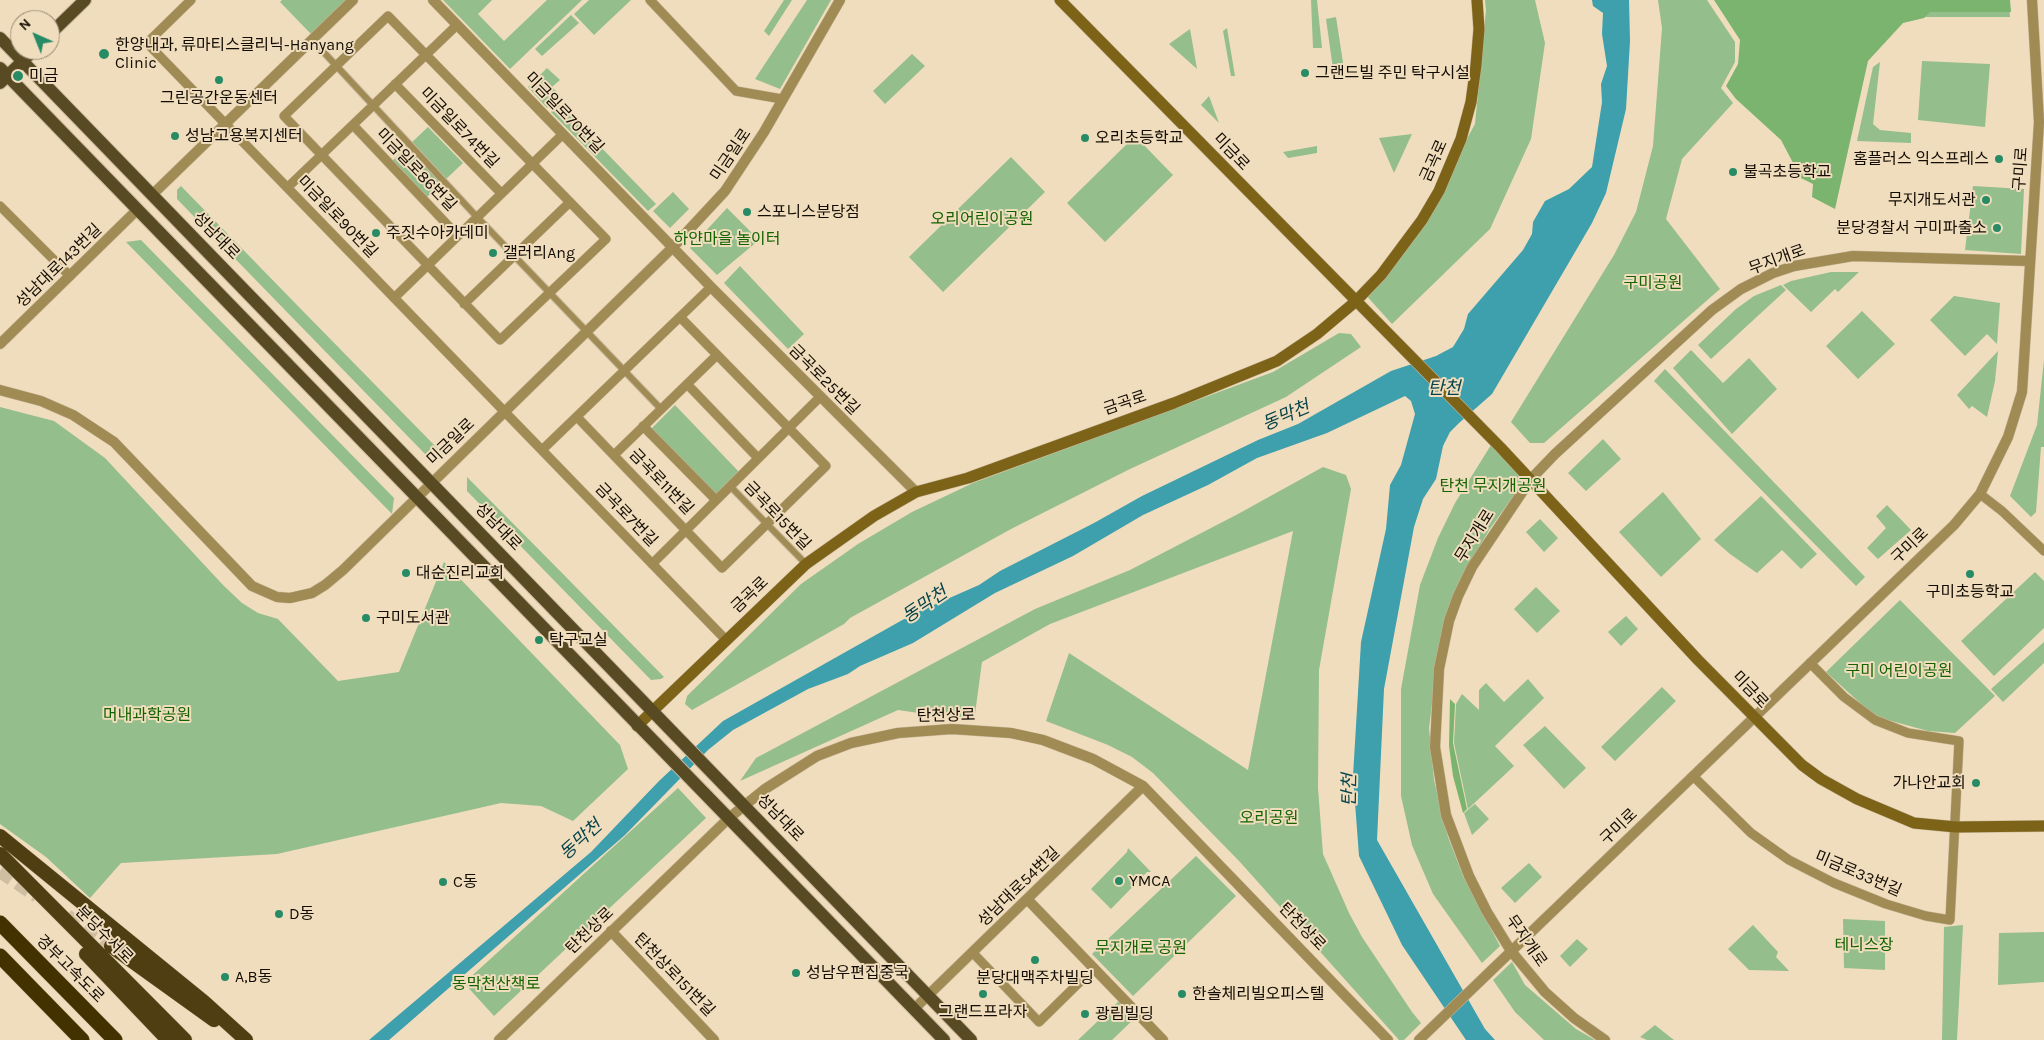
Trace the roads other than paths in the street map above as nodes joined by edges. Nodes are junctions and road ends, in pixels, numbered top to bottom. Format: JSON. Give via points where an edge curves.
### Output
{"nodes":[{"id":1,"x":85,"y":0,"type":"edge"},
{"id":2,"x":191,"y":0,"type":"edge"},
{"id":3,"x":353,"y":0,"type":"edge"},
{"id":4,"x":433,"y":0,"type":"edge"},
{"id":5,"x":650,"y":0,"type":"edge"},
{"id":6,"x":840,"y":0,"type":"edge"},
{"id":7,"x":1060,"y":0,"type":"edge"},
{"id":8,"x":1477,"y":0,"type":"edge"},
{"id":9,"x":2032,"y":0,"type":"edge"},
{"id":10,"x":60,"y":24,"type":"edge"},
{"id":11,"x":457,"y":25,"type":"junction"},
{"id":12,"x":0,"y":38,"type":"edge"},
{"id":13,"x":317,"y":44,"type":"dead end"},
{"id":14,"x":427,"y":54,"type":"junction"},
{"id":15,"x":23,"y":61,"type":"junction"},
{"id":16,"x":337,"y":65,"type":"junction"},
{"id":17,"x":2,"y":76,"type":"edge"},
{"id":18,"x":395,"y":84,"type":"junction"},
{"id":19,"x":782,"y":100,"type":"junction"},
{"id":20,"x":374,"y":104,"type":"junction"},
{"id":21,"x":2042,"y":122,"type":"edge"},
{"id":22,"x":226,"y":124,"type":"junction"},
{"id":23,"x":353,"y":125,"type":"junction"},
{"id":24,"x":563,"y":134,"type":"junction"},
{"id":25,"x":321,"y":155,"type":"junction"},
{"id":26,"x":532,"y":164,"type":"junction"},
{"id":27,"x":288,"y":187,"type":"junction"},
{"id":28,"x":153,"y":194,"type":"junction"},
{"id":29,"x":501,"y":194,"type":"junction"},
{"id":30,"x":570,"y":202,"type":"junction"},
{"id":31,"x":0,"y":206,"type":"edge"},
{"id":32,"x":138,"y":209,"type":"junction"},
{"id":33,"x":477,"y":218,"type":"junction"},
{"id":34,"x":458,"y":236,"type":"junction"},
{"id":35,"x":673,"y":247,"type":"junction"},
{"id":36,"x":514,"y":256,"type":"junction"},
{"id":37,"x":2029,"y":261,"type":"junction"},
{"id":38,"x":427,"y":266,"type":"junction"},
{"id":39,"x":70,"y":276,"type":"junction"},
{"id":40,"x":711,"y":288,"type":"junction"},
{"id":41,"x":550,"y":292,"type":"junction"},
{"id":42,"x":394,"y":298,"type":"junction"},
{"id":43,"x":1355,"y":302,"type":"junction"},
{"id":44,"x":464,"y":304,"type":"junction"},
{"id":45,"x":680,"y":317,"type":"junction"},
{"id":46,"x":587,"y":331,"type":"junction"},
{"id":47,"x":0,"y":344,"type":"edge"},
{"id":48,"x":717,"y":355,"type":"junction"},
{"id":49,"x":623,"y":372,"type":"junction"},
{"id":50,"x":687,"y":384,"type":"junction"},
{"id":51,"x":0,"y":390,"type":"edge"},
{"id":52,"x":820,"y":397,"type":"junction"},
{"id":53,"x":661,"y":409,"type":"junction"},
{"id":54,"x":504,"y":411,"type":"junction"},
{"id":55,"x":577,"y":417,"type":"junction"},
{"id":56,"x":644,"y":426,"type":"junction"},
{"id":57,"x":788,"y":428,"type":"junction"},
{"id":58,"x":542,"y":450,"type":"junction"},
{"id":59,"x":614,"y":455,"type":"junction"},
{"id":60,"x":758,"y":458,"type":"junction"},
{"id":61,"x":1531,"y":479,"type":"junction"},
{"id":62,"x":432,"y":481,"type":"junction"},
{"id":63,"x":730,"y":486,"type":"junction"},
{"id":64,"x":916,"y":492,"type":"junction"},
{"id":65,"x":1980,"y":494,"type":"junction"},
{"id":66,"x":416,"y":496,"type":"junction"},
{"id":67,"x":716,"y":500,"type":"junction"},
{"id":68,"x":766,"y":524,"type":"junction"},
{"id":69,"x":686,"y":530,"type":"junction"},
{"id":70,"x":2044,"y":551,"type":"edge"},
{"id":71,"x":652,"y":564,"type":"junction"},
{"id":72,"x":806,"y":564,"type":"junction"},
{"id":73,"x":726,"y":640,"type":"junction"},
{"id":74,"x":1810,"y":663,"type":"junction"},
{"id":75,"x":654,"y":710,"type":"junction"},
{"id":76,"x":1754,"y":718,"type":"junction"},
{"id":77,"x":637,"y":726,"type":"junction"},
{"id":78,"x":1693,"y":776,"type":"junction"},
{"id":79,"x":1143,"y":786,"type":"junction"},
{"id":80,"x":744,"y":804,"type":"junction"},
{"id":81,"x":729,"y":818,"type":"junction"},
{"id":82,"x":2044,"y":826,"type":"edge"},
{"id":83,"x":1956,"y":827,"type":"junction"},
{"id":84,"x":0,"y":836,"type":"edge"},
{"id":85,"x":0,"y":854,"type":"edge"},
{"id":86,"x":0,"y":865,"type":"edge"},
{"id":87,"x":1028,"y":900,"type":"junction"},
{"id":88,"x":0,"y":923,"type":"edge"},
{"id":89,"x":611,"y":931,"type":"junction"},
{"id":90,"x":111,"y":946,"type":"tunnel mouth"},
{"id":91,"x":1511,"y":951,"type":"junction"},
{"id":92,"x":973,"y":954,"type":"junction"},
{"id":93,"x":0,"y":956,"type":"edge"},
{"id":94,"x":1094,"y":968,"type":"junction"},
{"id":95,"x":928,"y":995,"type":"junction"},
{"id":96,"x":914,"y":1009,"type":"junction"},
{"id":97,"x":1421,"y":1037,"type":"edge"},
{"id":98,"x":82,"y":1040,"type":"edge"},
{"id":99,"x":115,"y":1040,"type":"edge"},
{"id":100,"x":168,"y":1040,"type":"edge"},
{"id":101,"x":185,"y":1040,"type":"edge"},
{"id":102,"x":245,"y":1040,"type":"edge"},
{"id":103,"x":499,"y":1040,"type":"edge"},
{"id":104,"x":714,"y":1040,"type":"edge"},
{"id":105,"x":944,"y":1040,"type":"edge"},
{"id":106,"x":971,"y":1040,"type":"edge"},
{"id":107,"x":1164,"y":1040,"type":"edge"},
{"id":108,"x":1388,"y":1040,"type":"edge"},
{"id":109,"x":1605,"y":1040,"type":"edge"}],
"edges":[{"from":1,"to":10,"type":"main road"},
{"from":2,"to":22,"type":"street","name":"미금일로90번길","via":[[147,43]]},
{"from":3,"to":22,"type":"street"},
{"from":4,"to":11,"type":"street","name":"미금일로70번길"},
{"from":5,"to":19,"type":"street","via":[[736,91]]},
{"from":6,"to":19,"type":"street","name":"미금일로"},
{"from":7,"to":43,"type":"main road","name":"미금로"},
{"from":8,"to":43,"type":"main road","name":"금곡로","via":[[1476,65],[1461,139],[1439,192],[1422,220],[1381,275]]},
{"from":9,"to":21,"type":"street","name":"구미로"},
{"from":11,"to":14,"type":"street"},
{"from":11,"to":24,"type":"street","name":"미금일로70번길"},
{"from":12,"to":15,"type":"main road","name":"성남대로"},
{"from":13,"to":16,"type":"street"},
{"from":14,"to":16,"type":"street","name":"미금일로74번길","via":[[388,16]]},
{"from":14,"to":18,"type":"street","name":"미금일로74번길"},
{"from":14,"to":26,"type":"street","name":"미금일로74번길"},
{"from":15,"to":17,"type":"main road"},
{"from":15,"to":28,"type":"main road","name":"성남대로"},
{"from":16,"to":20,"type":"street"},
{"from":16,"to":25,"type":"street","via":[[284,116]]},
{"from":17,"to":32,"type":"main road"},
{"from":18,"to":20,"type":"street"},
{"from":18,"to":29,"type":"street","name":"미금일로74번길"},
{"from":19,"to":35,"type":"street","name":"미금일로","via":[[725,191]]},
{"from":20,"to":23,"type":"street"},
{"from":20,"to":33,"type":"street"},
{"from":21,"to":37,"type":"street","name":"구미로"},
{"from":22,"to":27,"type":"street","name":"미금일로90번길"},
{"from":22,"to":28,"type":"street"},
{"from":23,"to":25,"type":"street","name":"미금일로86번길"},
{"from":23,"to":34,"type":"street","name":"미금일로86번길"},
{"from":24,"to":26,"type":"street"},
{"from":24,"to":35,"type":"street","name":"미금일로70번길"},
{"from":25,"to":27,"type":"street","name":"미금일로86번길"},
{"from":25,"to":38,"type":"street"},
{"from":26,"to":29,"type":"street","name":"미금일로74번길"},
{"from":26,"to":30,"type":"street","name":"미금일로74번길"},
{"from":27,"to":42,"type":"street","name":"미금일로90번길"},
{"from":28,"to":62,"type":"main road","name":"성남대로"},
{"from":29,"to":33,"type":"street"},
{"from":30,"to":36,"type":"street"},
{"from":30,"to":41,"type":"street","name":"미금일로74번길","via":[[606,239]]},
{"from":31,"to":39,"type":"street"},
{"from":32,"to":39,"type":"street","name":"성남대로143번길"},
{"from":32,"to":66,"type":"main road"},
{"from":33,"to":34,"type":"street"},
{"from":33,"to":36,"type":"street"},
{"from":34,"to":38,"type":"street","name":"미금일로86번길"},
{"from":35,"to":40,"type":"street","name":"금곡로25번길"},
{"from":35,"to":46,"type":"street","name":"미금일로"},
{"from":36,"to":41,"type":"street"},
{"from":36,"to":44,"type":"street"},
{"from":37,"to":61,"type":"street","name":"무지개로","via":[[1853,256],[1820,260],[1773,273],[1736,292],[1712,310],[1598,413]]},
{"from":37,"to":65,"type":"street","name":"구미로","via":[[2022,392],[2008,436]]},
{"from":38,"to":42,"type":"street","name":"미금일로86번길"},
{"from":38,"to":44,"type":"street"},
{"from":39,"to":47,"type":"street","name":"성남대로143번길"},
{"from":40,"to":45,"type":"street"},
{"from":40,"to":52,"type":"street","name":"금곡로25번길"},
{"from":41,"to":44,"type":"street","via":[[500,340]]},
{"from":41,"to":46,"type":"street"},
{"from":42,"to":54,"type":"street","name":"미금일로90번길"},
{"from":43,"to":61,"type":"main road","name":"미금로"},
{"from":43,"to":64,"type":"main road","name":"금곡로","via":[[1317,334],[1269,364],[1174,403],[968,478]]},
{"from":45,"to":48,"type":"street"},
{"from":45,"to":49,"type":"street"},
{"from":46,"to":49,"type":"street"},
{"from":46,"to":54,"type":"street","name":"미금일로"},
{"from":48,"to":50,"type":"street","name":"금곡로11번길"},
{"from":48,"to":57,"type":"street"},
{"from":49,"to":53,"type":"street"},
{"from":49,"to":55,"type":"street"},
{"from":50,"to":53,"type":"street","name":"금곡로11번길"},
{"from":50,"to":60,"type":"street"},
{"from":51,"to":66,"type":"street","name":"미금일로","via":[[41,401],[98,430],[114,442],[252,586],[277,597],[303,596],[325,585]]},
{"from":52,"to":57,"type":"street","name":"금곡로11번길"},
{"from":52,"to":64,"type":"street","name":"금곡로25번길"},
{"from":53,"to":56,"type":"street","name":"금곡로11번길"},
{"from":54,"to":58,"type":"street","name":"금곡로7번길"},
{"from":54,"to":62,"type":"street","name":"미금일로"},
{"from":55,"to":58,"type":"street"},
{"from":55,"to":59,"type":"street","name":"금곡로11번길"},
{"from":56,"to":59,"type":"street","name":"금곡로11번길"},
{"from":56,"to":67,"type":"street"},
{"from":57,"to":60,"type":"street","name":"금곡로11번길"},
{"from":57,"to":68,"type":"street","via":[[826,466]]},
{"from":58,"to":71,"type":"street","name":"금곡로7번길"},
{"from":59,"to":69,"type":"street","name":"금곡로11번길"},
{"from":60,"to":63,"type":"street","name":"금곡로11번길"},
{"from":61,"to":76,"type":"main road","name":"미금로"},
{"from":61,"to":91,"type":"street","name":"무지개로","via":[[1488,540],[1458,596],[1442,650],[1435,730],[1438,773],[1453,835],[1480,898]]},
{"from":62,"to":66,"type":"street","name":"미금일로"},
{"from":62,"to":75,"type":"main road","name":"성남대로"},
{"from":63,"to":67,"type":"street","name":"금곡로11번길"},
{"from":63,"to":68,"type":"street","name":"금곡로15번길"},
{"from":64,"to":72,"type":"main road","name":"금곡로","via":[[846,534]]},
{"from":65,"to":70,"type":"street"},
{"from":65,"to":74,"type":"street","name":"구미로","via":[[1954,524]]},
{"from":66,"to":77,"type":"main road"},
{"from":67,"to":69,"type":"street","name":"금곡로11번길"},
{"from":68,"to":69,"type":"street","name":"금곡로11번길","via":[[722,568]]},
{"from":68,"to":72,"type":"street","name":"금곡로15번길"},
{"from":69,"to":71,"type":"street","name":"금곡로11번길"},
{"from":71,"to":73,"type":"street","name":"금곡로7번길"},
{"from":72,"to":73,"type":"main road","name":"금곡로"},
{"from":73,"to":75,"type":"main road","name":"금곡로"},
{"from":74,"to":76,"type":"street","name":"구미로"},
{"from":74,"to":83,"type":"street","via":[[1844,697],[1875,720],[1908,733],[1959,741]]},
{"from":75,"to":77,"type":"main road","name":"금곡로"},
{"from":75,"to":80,"type":"main road","name":"성남대로"},
{"from":76,"to":78,"type":"street","name":"구미로"},
{"from":76,"to":83,"type":"main road","name":"미금로","via":[[1796,759],[1838,789],[1900,819]]},
{"from":77,"to":81,"type":"main road"},
{"from":78,"to":83,"type":"street","name":"미금로33번길","via":[[1751,833],[1789,860],[1867,896],[1906,911],[1940,919],[1950,920]]},
{"from":78,"to":91,"type":"street","name":"구미로"},
{"from":79,"to":80,"type":"street","name":"탄천상로","via":[[1079,752],[1031,736],[975,729],[925,730],[886,734],[829,750]]},
{"from":79,"to":87,"type":"street","name":"성남대로54번길"},
{"from":79,"to":108,"type":"street","name":"탄천상로"},
{"from":80,"to":81,"type":"street","name":"탄천상로"},
{"from":80,"to":95,"type":"main road","name":"성남대로"},
{"from":81,"to":89,"type":"street","name":"탄천상로"},
{"from":81,"to":96,"type":"main road"},
{"from":82,"to":83,"type":"main road","name":"미금로"},
{"from":84,"to":102,"type":"highway","via":[[204,1002]]},
{"from":85,"to":101,"type":"highway","name":"분당수서로"},
{"from":86,"to":100,"type":"highway","name":"분당수서로"},
{"from":87,"to":92,"type":"street","name":"성남대로54번길"},
{"from":87,"to":94,"type":"street"},
{"from":88,"to":99,"type":"highway","name":"경부고속도로"},
{"from":89,"to":103,"type":"street","name":"탄천상로"},
{"from":89,"to":104,"type":"street","name":"탄천상로151번길"},
{"from":90,"to":102,"type":"highway"},
{"from":91,"to":97,"type":"street","name":"구미로"},
{"from":91,"to":109,"type":"street","name":"무지개로","via":[[1545,992]]},
{"from":92,"to":94,"type":"street","via":[[1039,1022]]},
{"from":92,"to":95,"type":"street","name":"성남대로54번길"},
{"from":93,"to":98,"type":"highway"},
{"from":94,"to":107,"type":"street"},
{"from":95,"to":96,"type":"street","name":"성남대로54번길"},
{"from":95,"to":106,"type":"main road","name":"성남대로"},
{"from":96,"to":105,"type":"main road"}]}
